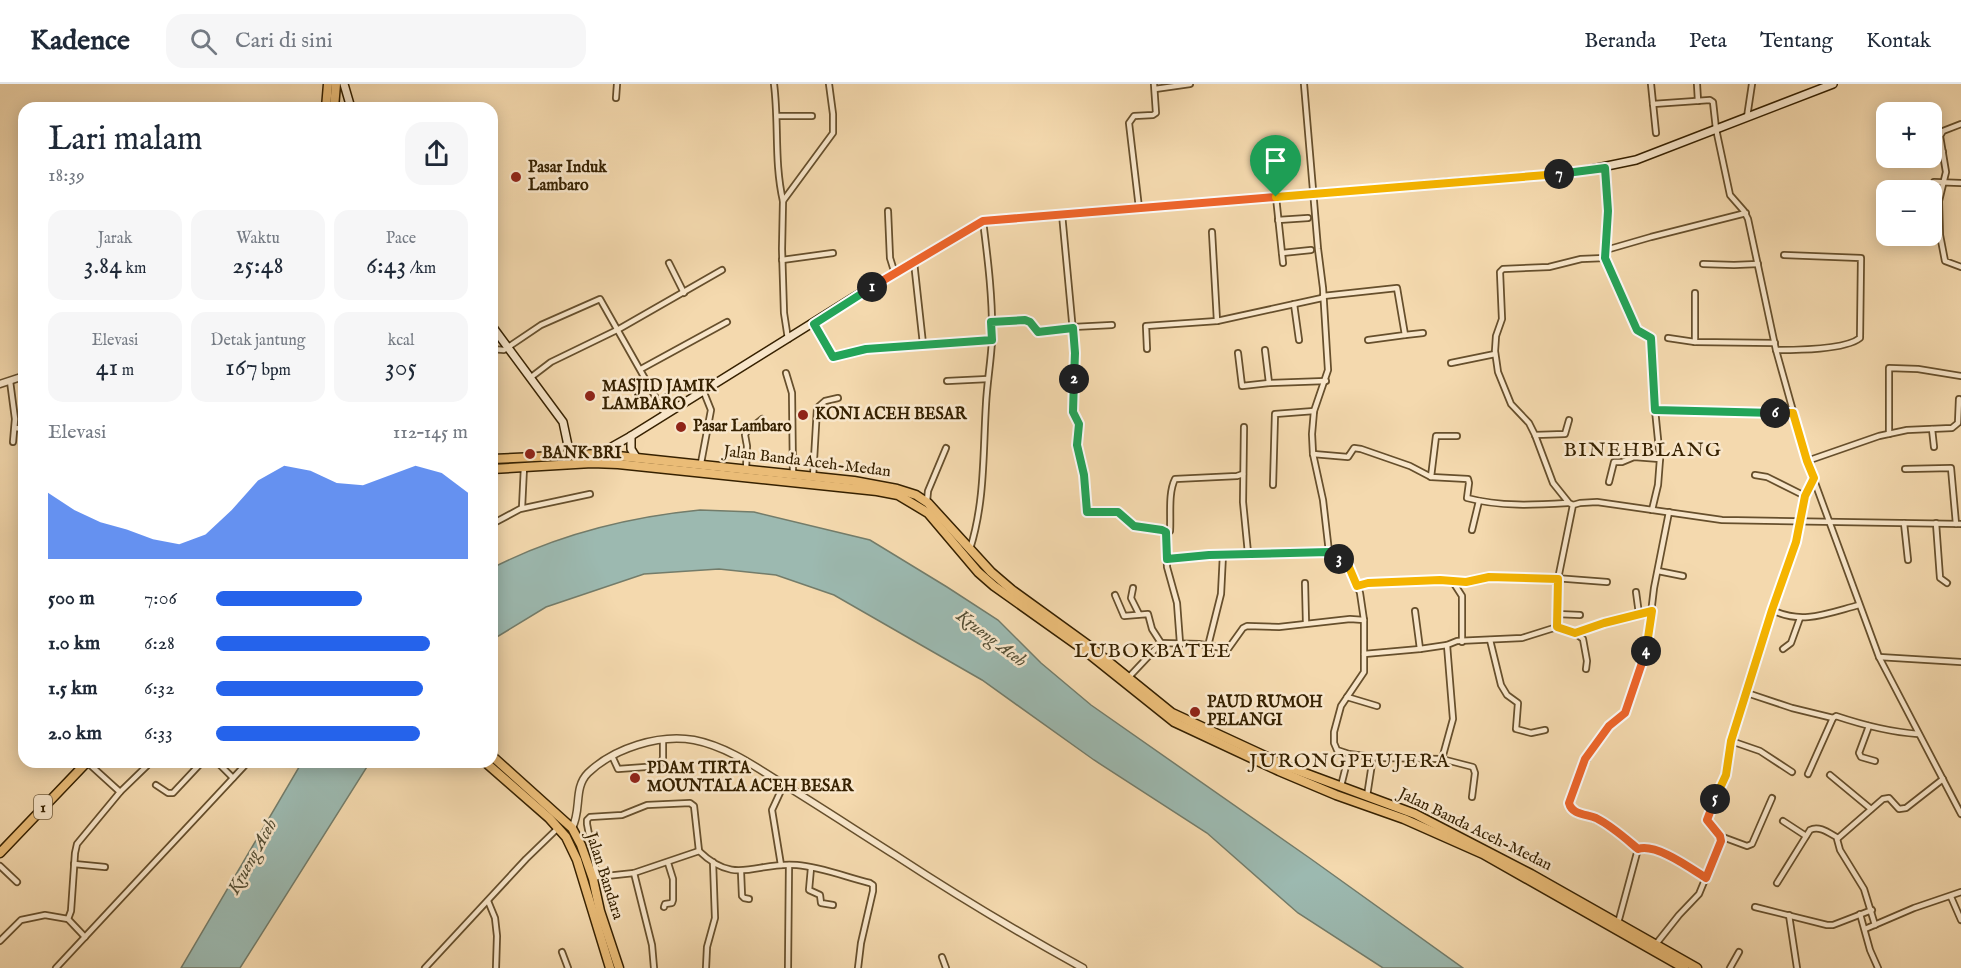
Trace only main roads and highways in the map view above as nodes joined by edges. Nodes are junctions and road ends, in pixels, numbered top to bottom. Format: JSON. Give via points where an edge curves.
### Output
{"nodes":[{"id":1,"x":328,"y":84,"type":"edge"},
{"id":2,"x":336,"y":84,"type":"edge"},
{"id":3,"x":344,"y":84,"type":"edge"},
{"id":4,"x":1833,"y":84,"type":"edge"},
{"id":5,"x":326,"y":102,"type":"edge"},
{"id":6,"x":334,"y":102,"type":"edge"},
{"id":7,"x":349,"y":102,"type":"edge"},
{"id":8,"x":498,"y":334,"type":"edge"},
{"id":9,"x":631,"y":436,"type":"junction"},
{"id":10,"x":599,"y":454,"type":"junction"},
{"id":11,"x":570,"y":455,"type":"junction"},
{"id":12,"x":636,"y":457,"type":"junction"},
{"id":13,"x":498,"y":459,"type":"edge"},
{"id":14,"x":498,"y":469,"type":"edge"},
{"id":15,"x":750,"y":473,"type":"junction"},
{"id":16,"x":1255,"y":756,"type":"junction"},
{"id":17,"x":498,"y":762,"type":"edge"},
{"id":18,"x":81,"y":768,"type":"edge"},
{"id":19,"x":493,"y":768,"type":"edge"},
{"id":20,"x":553,"y":816,"type":"junction"},
{"id":21,"x":0,"y":853,"type":"edge"},
{"id":22,"x":596,"y":912,"type":"junction"},
{"id":23,"x":610,"y":968,"type":"edge"},
{"id":24,"x":620,"y":968,"type":"edge"},
{"id":25,"x":1684,"y":968,"type":"edge"},
{"id":26,"x":1697,"y":968,"type":"edge"}],
"edges":[{"from":1,"to":5,"type":"highway"},
{"from":2,"to":6,"type":"highway"},
{"from":3,"to":7,"type":"main road"},
{"from":4,"to":9,"type":"main road","via":[[1636,160],[1605,168],[983,221]]},
{"from":8,"to":11,"type":"main road","via":[[563,422]]},
{"from":9,"to":10,"type":"main road"},
{"from":9,"to":12,"type":"main road","via":[[631,449]]},
{"from":10,"to":11,"type":"highway","name":"Jalan Banda Aceh-Medan"},
{"from":10,"to":12,"type":"highway","name":"Jalan Banda Aceh-Medan"},
{"from":11,"to":13,"type":"highway","name":"Jalan Banda Aceh-Medan"},
{"from":12,"to":15,"type":"highway","name":"Jalan Banda Aceh-Medan","via":[[701,463]]},
{"from":14,"to":15,"type":"highway","name":"Jalan Banda Aceh-Medan","via":[[592,463]]},
{"from":15,"to":16,"type":"highway","name":"Jalan Banda Aceh-Medan","via":[[877,491],[898,495],[915,504],[928,513],[978,572],[1002,593],[1084,650],[1167,717]]},
{"from":15,"to":16,"type":"highway","name":"Jalan Banda Aceh-Medan","via":[[854,481],[916,495],[1012,590],[1172,713]]},
{"from":16,"to":25,"type":"highway","name":"Jalan Banda Aceh-Medan","via":[[1336,795],[1404,819],[1483,854]]},
{"from":16,"to":26,"type":"highway","name":"Jalan Banda Aceh-Medan","via":[[1415,814],[1504,859]]},
{"from":17,"to":20,"type":"highway","name":"Jalan Bandara"},
{"from":18,"to":21,"type":"highway","number":"1"},
{"from":19,"to":20,"type":"highway","name":"Jalan Bandara"},
{"from":20,"to":22,"type":"highway","name":"Jalan Bandara","via":[[572,848]]},
{"from":20,"to":22,"type":"highway","name":"Jalan Bandara","via":[[572,828],[581,845],[595,878]]},
{"from":22,"to":23,"type":"highway","name":"Jalan Bandara"},
{"from":22,"to":24,"type":"highway","name":"Jalan Bandara"}]}
